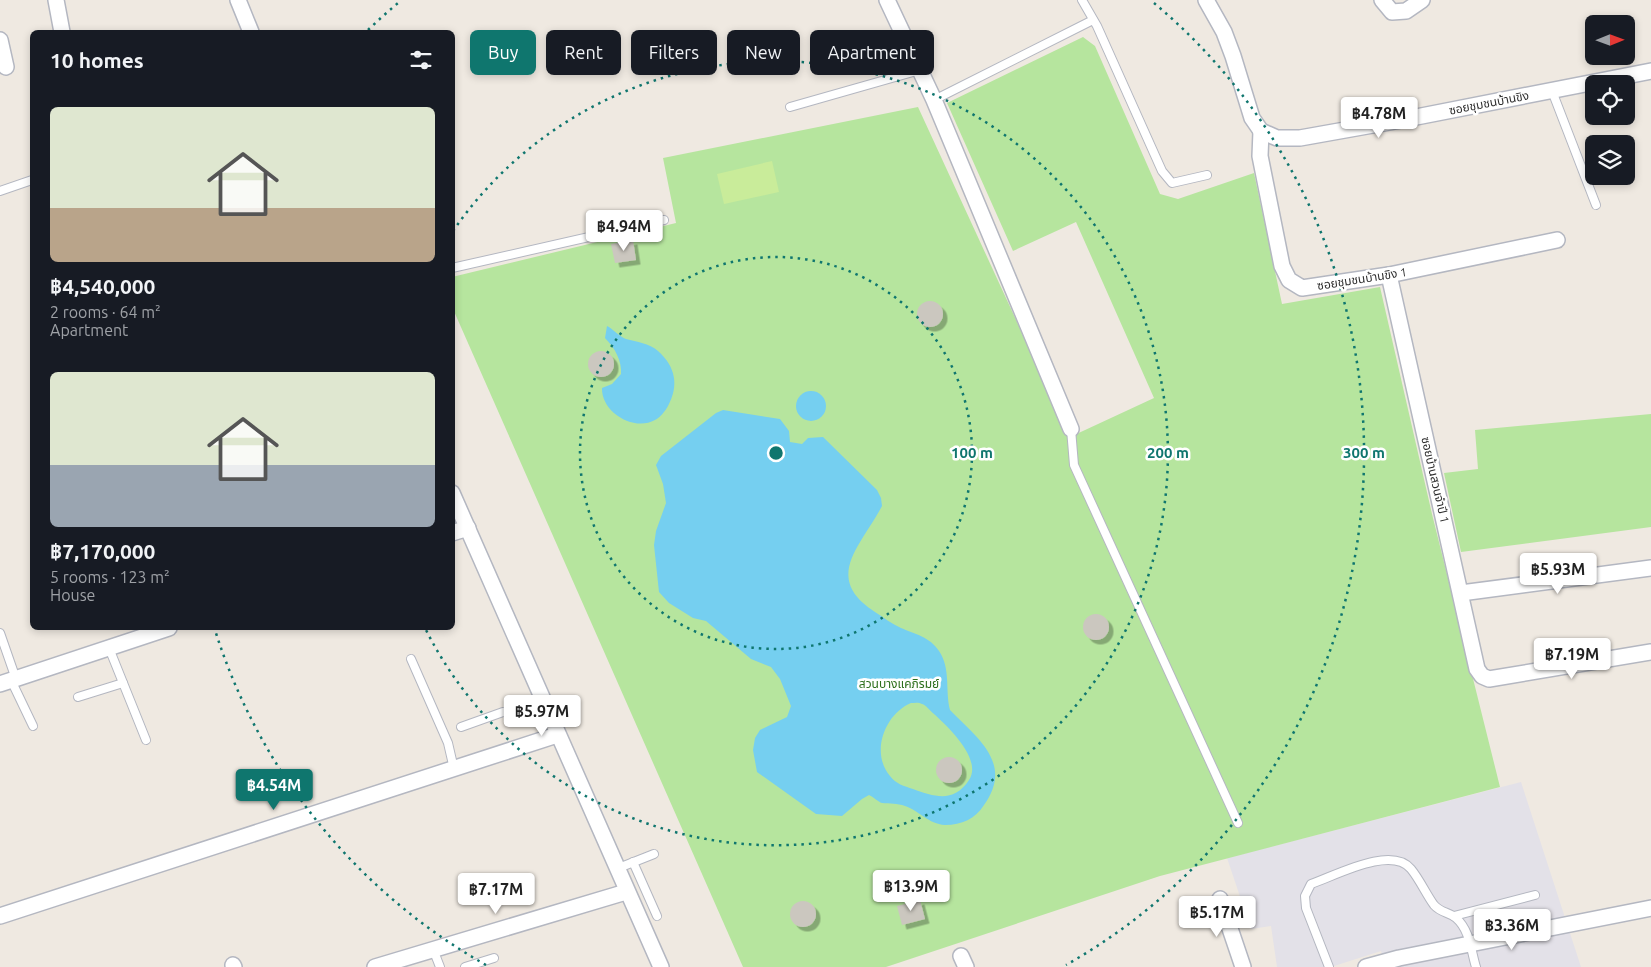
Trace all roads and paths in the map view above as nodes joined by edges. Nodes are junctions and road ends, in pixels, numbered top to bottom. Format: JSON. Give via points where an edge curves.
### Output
{"nodes":[{"id":1,"x":56,"y":0,"type":"edge"},
{"id":2,"x":238,"y":0,"type":"edge"},
{"id":3,"x":887,"y":0,"type":"edge"},
{"id":4,"x":1082,"y":0,"type":"edge"},
{"id":5,"x":1206,"y":0,"type":"edge"},
{"id":6,"x":1382,"y":0,"type":"edge"},
{"id":7,"x":1422,"y":0,"type":"edge"},
{"id":8,"x":1094,"y":20,"type":"junction"},
{"id":9,"x":62,"y":30,"type":"edge"},
{"id":10,"x":250,"y":30,"type":"edge"},
{"id":11,"x":901,"y":30,"type":"edge"},
{"id":12,"x":0,"y":40,"type":"edge"},
{"id":13,"x":6,"y":67,"type":"dead end"},
{"id":14,"x":1651,"y":71,"type":"edge"},
{"id":15,"x":902,"y":75,"type":"edge"},
{"id":16,"x":922,"y":75,"type":"edge"},
{"id":17,"x":1552,"y":91,"type":"junction"},
{"id":18,"x":934,"y":100,"type":"junction"},
{"id":19,"x":790,"y":107,"type":"dead end"},
{"id":20,"x":1261,"y":131,"type":"junction"},
{"id":21,"x":1207,"y":175,"type":"dead end"},
{"id":22,"x":30,"y":181,"type":"edge"},
{"id":23,"x":0,"y":191,"type":"edge"},
{"id":24,"x":1596,"y":205,"type":"dead end"},
{"id":25,"x":664,"y":220,"type":"dead end"},
{"id":26,"x":1557,"y":240,"type":"dead end"},
{"id":27,"x":455,"y":267,"type":"edge"},
{"id":28,"x":1389,"y":275,"type":"junction"},
{"id":29,"x":1071,"y":428,"type":"joint"},
{"id":30,"x":455,"y":500,"type":"edge"},
{"id":31,"x":468,"y":528,"type":"junction"},
{"id":32,"x":455,"y":532,"type":"edge"},
{"id":33,"x":1651,"y":568,"type":"edge"},
{"id":34,"x":1461,"y":593,"type":"junction"},
{"id":35,"x":163,"y":630,"type":"edge"},
{"id":36,"x":0,"y":633,"type":"edge"},
{"id":37,"x":109,"y":648,"type":"junction"},
{"id":38,"x":1651,"y":652,"type":"edge"},
{"id":39,"x":411,"y":659,"type":"dead end"},
{"id":40,"x":9,"y":681,"type":"edge"},
{"id":41,"x":123,"y":683,"type":"junction"},
{"id":42,"x":78,"y":697,"type":"dead end"},
{"id":43,"x":545,"y":708,"type":"junction"},
{"id":44,"x":33,"y":726,"type":"dead end"},
{"id":45,"x":461,"y":727,"type":"dead end"},
{"id":46,"x":557,"y":735,"type":"junction"},
{"id":47,"x":146,"y":740,"type":"dead end"},
{"id":48,"x":454,"y":769,"type":"junction"},
{"id":49,"x":1238,"y":822,"type":"dead end"},
{"id":50,"x":654,"y":854,"type":"dead end"},
{"id":51,"x":634,"y":862,"type":"junction"},
{"id":52,"x":616,"y":869,"type":"junction"},
{"id":53,"x":626,"y":892,"type":"junction"},
{"id":54,"x":1535,"y":894,"type":"dead end"},
{"id":55,"x":1220,"y":899,"type":"dead end"},
{"id":56,"x":1651,"y":908,"type":"edge"},
{"id":57,"x":0,"y":916,"type":"edge"},
{"id":58,"x":657,"y":916,"type":"dead end"},
{"id":59,"x":1454,"y":916,"type":"junction"},
{"id":60,"x":1470,"y":944,"type":"junction"},
{"id":61,"x":433,"y":949,"type":"junction"},
{"id":62,"x":494,"y":958,"type":"dead end"},
{"id":63,"x":375,"y":967,"type":"edge"},
{"id":64,"x":440,"y":967,"type":"edge"},
{"id":65,"x":465,"y":967,"type":"edge"},
{"id":66,"x":660,"y":967,"type":"edge"},
{"id":67,"x":1243,"y":967,"type":"edge"},
{"id":68,"x":1328,"y":967,"type":"edge"},
{"id":69,"x":1366,"y":967,"type":"edge"},
{"id":70,"x":1476,"y":967,"type":"edge"}],
"edges":[{"from":1,"to":9,"type":"street"},
{"from":2,"to":10,"type":"street"},
{"from":3,"to":11,"type":"street"},
{"from":4,"to":8,"type":"lane"},
{"from":5,"to":20,"type":"street","via":[[1224,32],[1252,118]]},
{"from":6,"to":7,"type":"street","via":[[1392,12],[1400,12]]},
{"from":8,"to":18,"type":"lane"},
{"from":8,"to":21,"type":"lane","via":[[1162,171],[1172,183]]},
{"from":12,"to":13,"type":"street"},
{"from":14,"to":17,"type":"street","name":"ซอยชุมชนบ้านขิง"},
{"from":15,"to":19,"type":"lane"},
{"from":16,"to":18,"type":"street"},
{"from":17,"to":20,"type":"street","name":"ซอยชุมชนบ้านขิง","via":[[1300,138],[1277,138]]},
{"from":17,"to":24,"type":"lane"},
{"from":18,"to":29,"type":"street"},
{"from":20,"to":28,"type":"street","name":"ซอยชุมชนบ้านขิง 1","via":[[1260,156],[1282,266],[1289,280],[1302,288]]},
{"from":22,"to":23,"type":"lane"},
{"from":25,"to":27,"type":"lane"},
{"from":26,"to":28,"type":"street","name":"ซอยชุมชนบ้านขิง 1"},
{"from":28,"to":34,"type":"street","name":"ซอยบ้านสวนจำปี 1"},
{"from":29,"to":49,"type":"lane","via":[[1074,465]]},
{"from":30,"to":31,"type":"street"},
{"from":31,"to":32,"type":"street"},
{"from":31,"to":43,"type":"street"},
{"from":33,"to":34,"type":"street"},
{"from":34,"to":38,"type":"street","name":"ซอยบ้านสวนจำปี 1","via":[[1477,669],[1488,679]]},
{"from":35,"to":37,"type":"street"},
{"from":36,"to":40,"type":"lane"},
{"from":37,"to":40,"type":"street"},
{"from":37,"to":41,"type":"lane"},
{"from":39,"to":48,"type":"lane","via":[[448,743]]},
{"from":40,"to":44,"type":"lane"},
{"from":41,"to":42,"type":"lane"},
{"from":41,"to":47,"type":"lane"},
{"from":43,"to":45,"type":"lane","via":[[504,712]]},
{"from":43,"to":46,"type":"street"},
{"from":46,"to":48,"type":"street"},
{"from":46,"to":52,"type":"street"},
{"from":48,"to":57,"type":"street"},
{"from":50,"to":51,"type":"lane"},
{"from":51,"to":52,"type":"lane"},
{"from":51,"to":58,"type":"lane"},
{"from":52,"to":53,"type":"street"},
{"from":53,"to":61,"type":"street"},
{"from":53,"to":66,"type":"street"},
{"from":54,"to":59,"type":"lane"},
{"from":55,"to":67,"type":"street"},
{"from":56,"to":60,"type":"street"},
{"from":59,"to":60,"type":"lane","via":[[1462,923]]},
{"from":59,"to":68,"type":"lane","via":[[1435,906],[1410,868],[1396,860],[1378,860],[1311,884],[1305,896],[1306,908]]},
{"from":60,"to":69,"type":"street"},
{"from":60,"to":70,"type":"lane"},
{"from":61,"to":63,"type":"street"},
{"from":61,"to":64,"type":"lane"},
{"from":62,"to":65,"type":"lane"}]}
